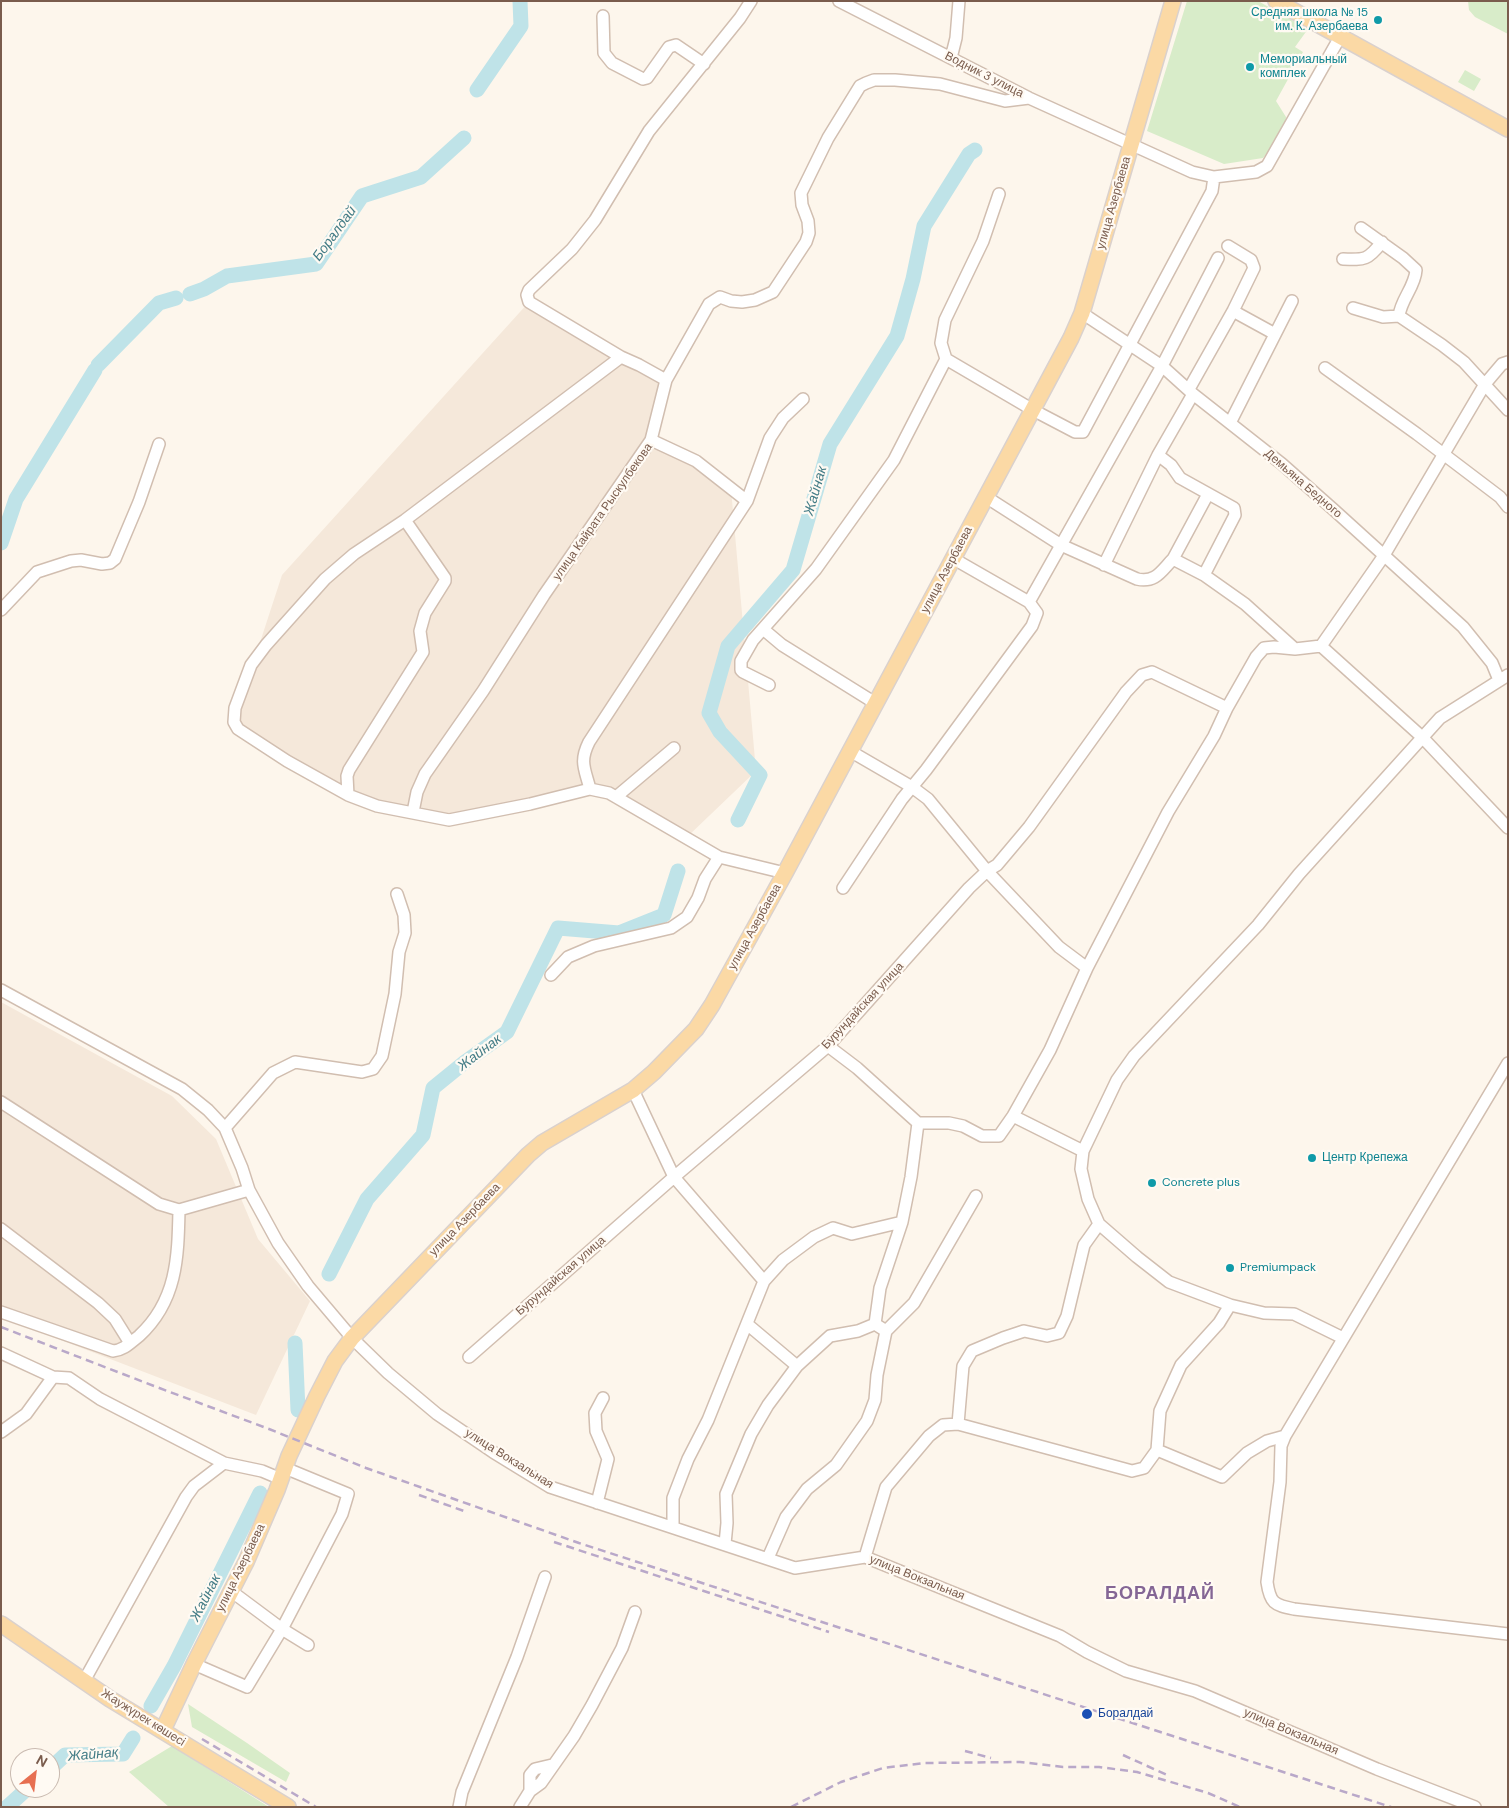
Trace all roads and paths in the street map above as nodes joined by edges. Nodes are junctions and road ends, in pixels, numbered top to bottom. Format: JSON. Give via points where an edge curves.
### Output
{"nodes":[{"id":1,"x":750,"y":1,"type":"edge"},
{"id":2,"x":839,"y":1,"type":"edge"},
{"id":3,"x":959,"y":1,"type":"edge"},
{"id":4,"x":1173,"y":1,"type":"edge"},
{"id":5,"x":1276,"y":1,"type":"edge"},
{"id":6,"x":604,"y":16,"type":"dead end"},
{"id":7,"x":1340,"y":37,"type":"junction"},
{"id":8,"x":951,"y":58,"type":"junction"},
{"id":9,"x":708,"y":59,"type":"junction"},
{"id":10,"x":1029,"y":98,"type":"junction"},
{"id":11,"x":1508,"y":129,"type":"edge"},
{"id":12,"x":1131,"y":145,"type":"junction"},
{"id":13,"x":1214,"y":177,"type":"junction"},
{"id":14,"x":999,"y":194,"type":"dead end"},
{"id":15,"x":1361,"y":228,"type":"dead end"},
{"id":16,"x":1382,"y":242,"type":"junction"},
{"id":17,"x":1228,"y":246,"type":"dead end"},
{"id":18,"x":1218,"y":258,"type":"dead end"},
{"id":19,"x":1343,"y":259,"type":"dead end"},
{"id":20,"x":1292,"y":301,"type":"dead end"},
{"id":21,"x":1353,"y":308,"type":"dead end"},
{"id":22,"x":1233,"y":310,"type":"junction"},
{"id":23,"x":1082,"y":313,"type":"junction"},
{"id":24,"x":1399,"y":316,"type":"junction"},
{"id":25,"x":1275,"y":334,"type":"junction"},
{"id":26,"x":1130,"y":345,"type":"junction"},
{"id":27,"x":621,"y":357,"type":"junction"},
{"id":28,"x":946,"y":359,"type":"junction"},
{"id":29,"x":1508,"y":362,"type":"edge"},
{"id":30,"x":1162,"y":366,"type":"junction"},
{"id":31,"x":1325,"y":368,"type":"dead end"},
{"id":32,"x":666,"y":380,"type":"junction"},
{"id":33,"x":1485,"y":384,"type":"junction"},
{"id":34,"x":1191,"y":392,"type":"junction"},
{"id":35,"x":803,"y":400,"type":"dead end"},
{"id":36,"x":1033,"y":410,"type":"junction"},
{"id":37,"x":1508,"y":410,"type":"edge"},
{"id":38,"x":1230,"y":423,"type":"junction"},
{"id":39,"x":651,"y":440,"type":"junction"},
{"id":40,"x":159,"y":444,"type":"dead end"},
{"id":41,"x":1158,"y":455,"type":"junction"},
{"id":42,"x":1443,"y":455,"type":"junction"},
{"id":43,"x":1208,"y":494,"type":"junction"},
{"id":44,"x":986,"y":497,"type":"junction"},
{"id":45,"x":747,"y":501,"type":"junction"},
{"id":46,"x":1508,"y":508,"type":"edge"},
{"id":47,"x":405,"y":520,"type":"junction"},
{"id":48,"x":1062,"y":545,"type":"junction"},
{"id":49,"x":1384,"y":557,"type":"junction"},
{"id":50,"x":954,"y":559,"type":"junction"},
{"id":51,"x":1173,"y":559,"type":"junction"},
{"id":52,"x":1104,"y":565,"type":"junction"},
{"id":53,"x":1204,"y":575,"type":"junction"},
{"id":54,"x":1029,"y":602,"type":"junction"},
{"id":55,"x":1,"y":610,"type":"edge"},
{"id":56,"x":764,"y":629,"type":"junction"},
{"id":57,"x":1321,"y":646,"type":"junction"},
{"id":58,"x":1294,"y":649,"type":"junction"},
{"id":59,"x":1503,"y":678,"type":"edge"},
{"id":60,"x":769,"y":685,"type":"dead end"},
{"id":61,"x":875,"y":703,"type":"junction"},
{"id":62,"x":1227,"y":708,"type":"junction"},
{"id":63,"x":1422,"y":737,"type":"junction"},
{"id":64,"x":674,"y":748,"type":"dead end"},
{"id":65,"x":850,"y":751,"type":"junction"},
{"id":66,"x":912,"y":786,"type":"junction"},
{"id":67,"x":590,"y":789,"type":"junction"},
{"id":68,"x":348,"y":795,"type":"junction"},
{"id":69,"x":616,"y":797,"type":"junction"},
{"id":70,"x":413,"y":812,"type":"junction"},
{"id":71,"x":1508,"y":828,"type":"edge"},
{"id":72,"x":719,"y":857,"type":"junction"},
{"id":73,"x":987,"y":871,"type":"junction"},
{"id":74,"x":785,"y":873,"type":"junction"},
{"id":75,"x":844,"y":888,"type":"dead end"},
{"id":76,"x":397,"y":894,"type":"dead end"},
{"id":77,"x":1087,"y":968,"type":"junction"},
{"id":78,"x":550,"y":976,"type":"dead end"},
{"id":79,"x":1,"y":990,"type":"edge"},
{"id":80,"x":828,"y":1046,"type":"junction"},
{"id":81,"x":1508,"y":1063,"type":"edge"},
{"id":82,"x":633,"y":1090,"type":"junction"},
{"id":83,"x":1,"y":1102,"type":"edge"},
{"id":84,"x":1013,"y":1116,"type":"junction"},
{"id":85,"x":918,"y":1123,"type":"junction"},
{"id":86,"x":225,"y":1128,"type":"junction"},
{"id":87,"x":1083,"y":1151,"type":"junction"},
{"id":88,"x":674,"y":1177,"type":"junction"},
{"id":89,"x":249,"y":1190,"type":"junction"},
{"id":90,"x":976,"y":1196,"type":"dead end"},
{"id":91,"x":179,"y":1210,"type":"junction"},
{"id":92,"x":902,"y":1222,"type":"junction"},
{"id":93,"x":1099,"y":1224,"type":"junction"},
{"id":94,"x":1,"y":1229,"type":"edge"},
{"id":95,"x":764,"y":1281,"type":"junction"},
{"id":96,"x":1230,"y":1305,"type":"junction"},
{"id":97,"x":1,"y":1312,"type":"edge"},
{"id":98,"x":747,"y":1324,"type":"junction"},
{"id":99,"x":875,"y":1324,"type":"junction"},
{"id":100,"x":886,"y":1331,"type":"junction"},
{"id":101,"x":352,"y":1338,"type":"junction"},
{"id":102,"x":1343,"y":1338,"type":"junction"},
{"id":103,"x":130,"y":1343,"type":"junction"},
{"id":104,"x":1,"y":1353,"type":"edge"},
{"id":105,"x":469,"y":1357,"type":"dead end"},
{"id":106,"x":797,"y":1366,"type":"junction"},
{"id":107,"x":53,"y":1377,"type":"junction"},
{"id":108,"x":603,"y":1398,"type":"dead end"},
{"id":109,"x":958,"y":1424,"type":"junction"},
{"id":110,"x":1,"y":1432,"type":"edge"},
{"id":111,"x":1286,"y":1436,"type":"junction"},
{"id":112,"x":1157,"y":1450,"type":"junction"},
{"id":113,"x":224,"y":1463,"type":"junction"},
{"id":114,"x":283,"y":1474,"type":"junction"},
{"id":115,"x":597,"y":1503,"type":"junction"},
{"id":116,"x":673,"y":1527,"type":"junction"},
{"id":117,"x":725,"y":1544,"type":"junction"},
{"id":118,"x":866,"y":1557,"type":"junction"},
{"id":119,"x":768,"y":1558,"type":"junction"},
{"id":120,"x":545,"y":1577,"type":"dead end"},
{"id":121,"x":231,"y":1591,"type":"junction"},
{"id":122,"x":635,"y":1612,"type":"dead end"},
{"id":123,"x":1,"y":1624,"type":"edge"},
{"id":124,"x":282,"y":1629,"type":"junction"},
{"id":125,"x":1508,"y":1634,"type":"edge"},
{"id":126,"x":308,"y":1645,"type":"dead end"},
{"id":127,"x":194,"y":1664,"type":"junction"},
{"id":128,"x":84,"y":1681,"type":"junction"},
{"id":129,"x":163,"y":1730,"type":"junction"},
{"id":130,"x":288,"y":1807,"type":"edge"},
{"id":131,"x":459,"y":1807,"type":"edge"},
{"id":132,"x":520,"y":1807,"type":"edge"},
{"id":133,"x":1475,"y":1807,"type":"edge"}],
"edges":[{"from":1,"to":9,"type":"street"},
{"from":2,"to":8,"type":"street","name":"Водник 3 улица"},
{"from":3,"to":8,"type":"street"},
{"from":4,"to":12,"type":"main road","name":"улица Азербаева"},
{"from":5,"to":7,"type":"main road"},
{"from":6,"to":9,"type":"street","via":[[604,53],[612,63],[643,79],[669,47],[676,45]]},
{"from":7,"to":11,"type":"main road"},
{"from":7,"to":13,"type":"street","via":[[1267,166],[1256,172]]},
{"from":8,"to":10,"type":"street","name":"Водник 3 улица"},
{"from":9,"to":27,"type":"street","via":[[648,131],[589,227],[527,295],[529,302]]},
{"from":10,"to":12,"type":"street","name":"Водник 3 улица"},
{"from":10,"to":32,"type":"street","via":[[1005,101],[940,84],[895,80],[874,80],[860,86],[828,138],[801,193],[809,233],[786,274],[773,292],[755,300],[731,301],[720,296],[709,304]]},
{"from":12,"to":13,"type":"street","name":"Водник 3 улица","via":[[1192,172]]},
{"from":12,"to":23,"type":"main road","name":"улица Азербаева"},
{"from":13,"to":26,"type":"street","via":[[1212,191]]},
{"from":14,"to":28,"type":"street","via":[[983,241],[945,320],[941,343]]},
{"from":15,"to":16,"type":"street"},
{"from":16,"to":19,"type":"street","via":[[1368,258]]},
{"from":16,"to":24,"type":"street","via":[[1416,270],[1416,279]]},
{"from":17,"to":22,"type":"street","via":[[1251,260],[1254,268]]},
{"from":18,"to":30,"type":"street"},
{"from":20,"to":25,"type":"street"},
{"from":21,"to":24,"type":"street","via":[[1383,316]]},
{"from":22,"to":25,"type":"street"},
{"from":22,"to":34,"type":"street"},
{"from":23,"to":26,"type":"street","name":"Демьяна Бедного"},
{"from":23,"to":36,"type":"main road","name":"улица Азербаева"},
{"from":24,"to":33,"type":"street","via":[[1457,356]]},
{"from":25,"to":38,"type":"street"},
{"from":26,"to":30,"type":"street","name":"Демьяна Бедного"},
{"from":26,"to":36,"type":"street","via":[[1083,432],[1075,432]]},
{"from":27,"to":32,"type":"street"},
{"from":27,"to":47,"type":"street"},
{"from":28,"to":36,"type":"street"},
{"from":28,"to":56,"type":"street","via":[[894,460],[816,569]]},
{"from":29,"to":33,"type":"street","via":[[1502,364]]},
{"from":30,"to":34,"type":"street","name":"Демьяна Бедного"},
{"from":30,"to":48,"type":"street"},
{"from":31,"to":42,"type":"street"},
{"from":32,"to":39,"type":"street"},
{"from":33,"to":37,"type":"street"},
{"from":33,"to":42,"type":"street"},
{"from":34,"to":38,"type":"street","name":"Демьяна Бедного"},
{"from":34,"to":41,"type":"street"},
{"from":35,"to":45,"type":"street","via":[[783,418],[770,438]]},
{"from":36,"to":44,"type":"main road","name":"улица Азербаева"},
{"from":38,"to":49,"type":"street","name":"Демьяна Бедного","via":[[1289,471]]},
{"from":39,"to":45,"type":"street","name":"улица Кайрата Рыскулбекова","via":[[696,461]]},
{"from":39,"to":70,"type":"street","name":"улица Кайрата Рыскулбекова","via":[[425,774]]},
{"from":40,"to":55,"type":"street","via":[[139,502],[114,559],[102,564],[71,561],[37,572]]},
{"from":41,"to":43,"type":"street","via":[[1180,478]]},
{"from":41,"to":52,"type":"street"},
{"from":42,"to":46,"type":"street","via":[[1500,497]]},
{"from":42,"to":49,"type":"street"},
{"from":43,"to":51,"type":"street"},
{"from":43,"to":53,"type":"street","via":[[1234,508],[1235,515]]},
{"from":44,"to":48,"type":"street"},
{"from":44,"to":50,"type":"main road","name":"улица Азербаева"},
{"from":45,"to":67,"type":"street","via":[[589,742],[583,762]]},
{"from":47,"to":68,"type":"street","via":[[445,581],[425,613],[420,630],[423,652],[349,770]]},
{"from":47,"to":68,"type":"street","via":[[354,554],[325,579],[251,665],[235,708],[234,722],[238,729]]},
{"from":48,"to":52,"type":"street"},
{"from":48,"to":54,"type":"street"},
{"from":49,"to":57,"type":"street"},
{"from":49,"to":59,"type":"street","name":"Демьяна Бедного","via":[[1462,627]]},
{"from":50,"to":54,"type":"street"},
{"from":50,"to":61,"type":"main road","name":"улица Азербаева"},
{"from":51,"to":52,"type":"street","via":[[1154,579],[1145,580]]},
{"from":51,"to":53,"type":"street"},
{"from":53,"to":58,"type":"street","via":[[1245,604]]},
{"from":54,"to":66,"type":"street","via":[[1037,613],[1032,626]]},
{"from":56,"to":60,"type":"street","via":[[753,640],[741,661],[741,670]]},
{"from":56,"to":61,"type":"street","via":[[782,645]]},
{"from":57,"to":58,"type":"street"},
{"from":57,"to":63,"type":"street"},
{"from":58,"to":62,"type":"street","via":[[1264,648]]},
{"from":59,"to":63,"type":"street","via":[[1440,718]]},
{"from":61,"to":65,"type":"main road","name":"улица Азербаева"},
{"from":62,"to":73,"type":"street","name":"Бурундайская улица","via":[[1152,672],[1142,674],[1029,827],[997,865]]},
{"from":62,"to":77,"type":"street","via":[[1214,736],[1168,812]]},
{"from":63,"to":71,"type":"street"},
{"from":63,"to":87,"type":"street","via":[[1299,874],[1258,925],[1134,1056],[1117,1080]]},
{"from":64,"to":69,"type":"street"},
{"from":65,"to":66,"type":"street"},
{"from":65,"to":74,"type":"main road","name":"улица Азербаева"},
{"from":66,"to":73,"type":"street","via":[[928,799]]},
{"from":66,"to":75,"type":"street"},
{"from":67,"to":69,"type":"street"},
{"from":67,"to":70,"type":"street","via":[[449,820]]},
{"from":68,"to":70,"type":"street","via":[[377,806]]},
{"from":69,"to":72,"type":"street"},
{"from":72,"to":74,"type":"street"},
{"from":72,"to":78,"type":"street","via":[[686,917],[671,928],[594,946],[568,957]]},
{"from":73,"to":77,"type":"street","via":[[1059,947]]},
{"from":73,"to":80,"type":"street","name":"Бурундайская улица"},
{"from":74,"to":82,"type":"main road","name":"улица Азербаева","via":[[696,1029]]},
{"from":76,"to":86,"type":"street","via":[[404,916],[404,933],[396,994],[382,1056],[373,1069],[362,1072],[296,1062],[272,1073]]},
{"from":77,"to":84,"type":"street","via":[[1050,1050]]},
{"from":79,"to":86,"type":"street","via":[[182,1089]]},
{"from":80,"to":85,"type":"street"},
{"from":80,"to":88,"type":"street","name":"Бурундайская улица"},
{"from":81,"to":102,"type":"street"},
{"from":82,"to":88,"type":"street"},
{"from":82,"to":101,"type":"main road","name":"улица Азербаева","via":[[542,1143],[528,1155]]},
{"from":83,"to":91,"type":"street","via":[[158,1204]]},
{"from":84,"to":85,"type":"street","via":[[999,1136],[982,1136],[949,1123]]},
{"from":84,"to":87,"type":"street"},
{"from":85,"to":92,"type":"street"},
{"from":86,"to":89,"type":"street","name":"улица Вокзальная"},
{"from":87,"to":93,"type":"street","via":[[1081,1169],[1088,1199]]},
{"from":88,"to":95,"type":"street"},
{"from":88,"to":105,"type":"street","name":"Бурундайская улица"},
{"from":89,"to":91,"type":"street"},
{"from":89,"to":101,"type":"street","name":"улица Вокзальная","via":[[278,1243],[308,1286]]},
{"from":90,"to":100,"type":"street","via":[[914,1303]]},
{"from":91,"to":103,"type":"street","via":[[178,1252],[167,1299],[150,1325]]},
{"from":92,"to":95,"type":"street","via":[[852,1234],[833,1228],[814,1237],[783,1260]]},
{"from":92,"to":99,"type":"street","via":[[880,1288]]},
{"from":93,"to":96,"type":"street","via":[[1169,1282]]},
{"from":93,"to":109,"type":"street","via":[[1084,1245],[1059,1333],[1047,1336],[1024,1331],[972,1351],[963,1366]]},
{"from":94,"to":103,"type":"street","via":[[98,1303],[115,1319]]},
{"from":95,"to":98,"type":"street"},
{"from":96,"to":102,"type":"street","via":[[1264,1313],[1294,1314]]},
{"from":96,"to":112,"type":"street","via":[[1219,1323],[1181,1365],[1160,1410]]},
{"from":97,"to":103,"type":"street","via":[[113,1351],[121,1350]]},
{"from":98,"to":106,"type":"street"},
{"from":98,"to":116,"type":"street","via":[[673,1498]]},
{"from":99,"to":100,"type":"street"},
{"from":99,"to":106,"type":"street","via":[[830,1336]]},
{"from":100,"to":119,"type":"street","via":[[877,1375],[876,1400],[867,1420],[836,1465],[807,1489],[786,1518]]},
{"from":101,"to":114,"type":"main road","name":"улица Азербаева","via":[[335,1361]]},
{"from":101,"to":115,"type":"street","name":"улица Вокзальная","via":[[437,1414],[493,1452],[550,1487]]},
{"from":102,"to":111,"type":"street"},
{"from":104,"to":107,"type":"street"},
{"from":106,"to":117,"type":"street","via":[[768,1405],[735,1470],[726,1494]]},
{"from":107,"to":110,"type":"street","via":[[26,1414]]},
{"from":107,"to":113,"type":"street","via":[[69,1378],[100,1399]]},
{"from":108,"to":115,"type":"street","via":[[595,1413],[596,1431],[608,1459]]},
{"from":109,"to":112,"type":"street","via":[[1132,1471],[1144,1468]]},
{"from":109,"to":118,"type":"street","via":[[943,1425],[929,1436],[886,1487]]},
{"from":111,"to":112,"type":"street","via":[[1266,1441],[1247,1453],[1222,1477]]},
{"from":111,"to":125,"type":"street","via":[[1281,1446],[1280,1482],[1267,1582],[1269,1597],[1278,1606]]},
{"from":113,"to":114,"type":"street"},
{"from":113,"to":128,"type":"street","via":[[194,1486],[186,1497]]},
{"from":114,"to":121,"type":"main road","name":"улица Азербаева"},
{"from":114,"to":124,"type":"street","via":[[348,1494],[342,1514]]},
{"from":115,"to":116,"type":"street","name":"улица Вокзальная"},
{"from":116,"to":117,"type":"street","name":"улица Вокзальная"},
{"from":117,"to":119,"type":"street","name":"улица Вокзальная"},
{"from":118,"to":119,"type":"street","name":"улица Вокзальная","via":[[795,1568]]},
{"from":118,"to":133,"type":"street","name":"улица Вокзальная","via":[[1060,1636],[1126,1671],[1195,1692]]},
{"from":120,"to":131,"type":"street"},
{"from":121,"to":124,"type":"street"},
{"from":121,"to":127,"type":"main road","name":"улица Азербаева"},
{"from":122,"to":132,"type":"street","via":[[622,1648],[574,1736]]},
{"from":123,"to":128,"type":"main road","name":"Жаужүрек көшесі"},
{"from":124,"to":126,"type":"street"},
{"from":124,"to":127,"type":"street","via":[[247,1687]]},
{"from":127,"to":129,"type":"main road","name":"улица Азербаева"},
{"from":128,"to":129,"type":"main road","name":"Жаужүрек көшесі"},
{"from":129,"to":130,"type":"main road","name":"Жаужүрек көшесі"}]}
